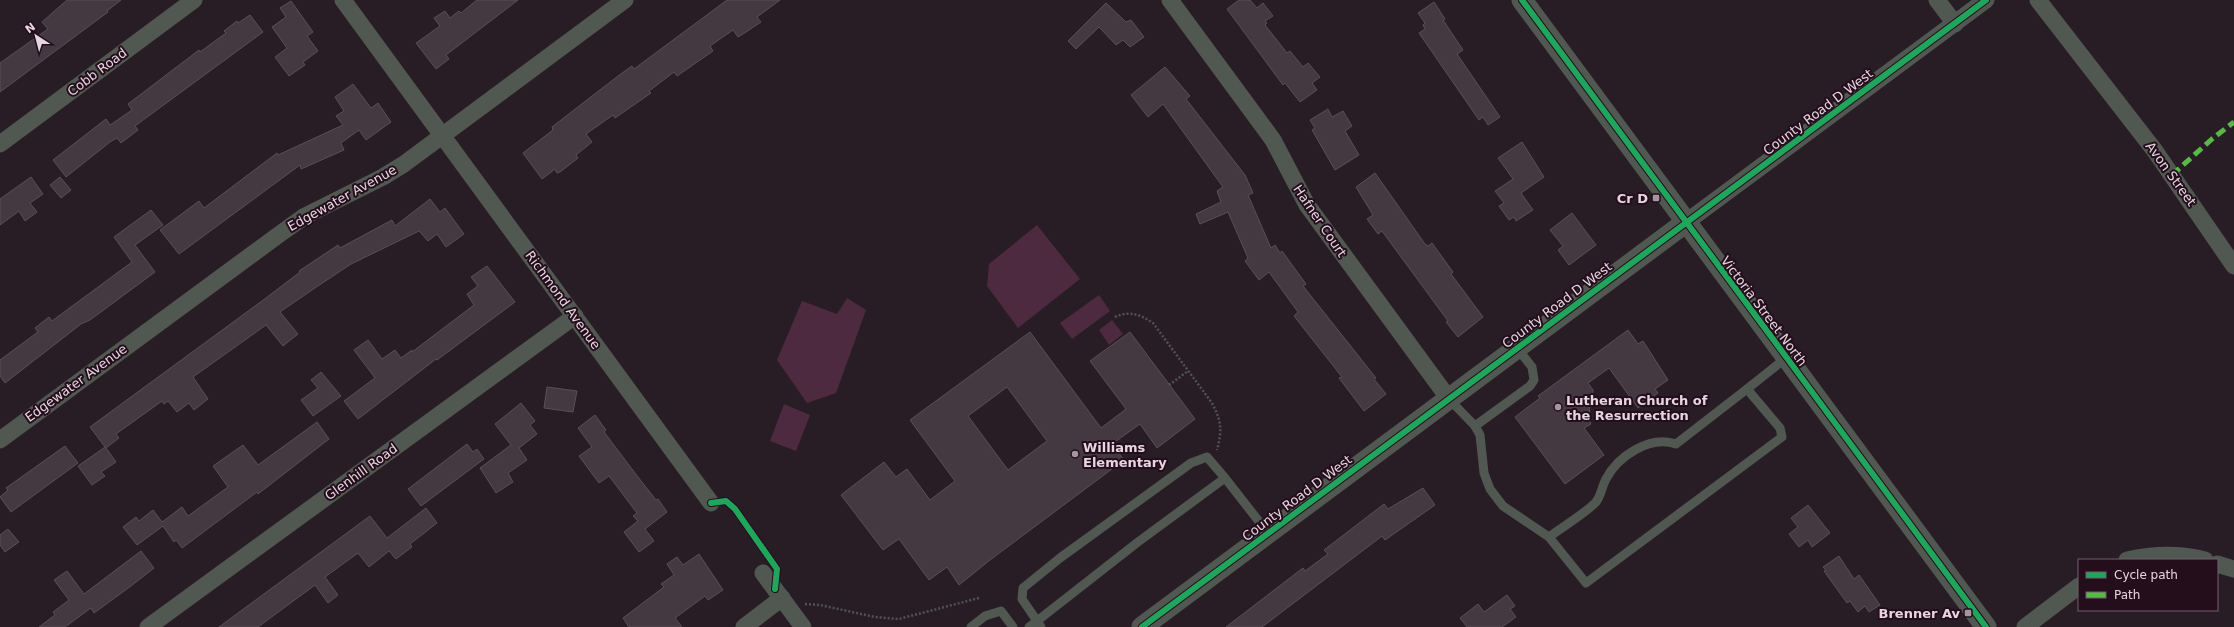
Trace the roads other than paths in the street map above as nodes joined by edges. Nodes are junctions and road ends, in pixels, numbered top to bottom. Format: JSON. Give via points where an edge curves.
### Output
{"nodes":[{"id":1,"x":194,"y":0,"type":"edge"},
{"id":2,"x":343,"y":0,"type":"edge"},
{"id":3,"x":625,"y":0,"type":"edge"},
{"id":4,"x":1170,"y":0,"type":"edge"},
{"id":5,"x":1937,"y":0,"type":"edge"},
{"id":6,"x":1986,"y":0,"type":"edge"},
{"id":7,"x":2038,"y":0,"type":"edge"},
{"id":8,"x":1524,"y":3,"type":"edge"},
{"id":9,"x":1955,"y":24,"type":"junction"},
{"id":10,"x":442,"y":135,"type":"junction"},
{"id":11,"x":0,"y":144,"type":"edge"},
{"id":12,"x":1685,"y":224,"type":"junction"},
{"id":13,"x":2234,"y":266,"type":"edge"},
{"id":14,"x":575,"y":316,"type":"junction"},
{"id":15,"x":1517,"y":348,"type":"junction"},
{"id":16,"x":1786,"y":358,"type":"junction"},
{"id":17,"x":1747,"y":389,"type":"junction"},
{"id":18,"x":1449,"y":399,"type":"junction"},
{"id":19,"x":1476,"y":426,"type":"junction"},
{"id":20,"x":0,"y":440,"type":"edge"},
{"id":21,"x":1225,"y":478,"type":"junction"},
{"id":22,"x":711,"y":503,"type":"dead end"},
{"id":23,"x":1268,"y":533,"type":"junction"},
{"id":24,"x":1549,"y":537,"type":"junction"},
{"id":25,"x":2132,"y":559,"type":"edge"},
{"id":26,"x":2199,"y":559,"type":"edge"},
{"id":27,"x":2218,"y":564,"type":"edge"},
{"id":28,"x":2234,"y":569,"type":"edge"},
{"id":29,"x":763,"y":573,"type":"dead end"},
{"id":30,"x":2078,"y":587,"type":"edge"},
{"id":31,"x":786,"y":603,"type":"junction"},
{"id":32,"x":1039,"y":624,"type":"edge"},
{"id":33,"x":148,"y":627,"type":"edge"},
{"id":34,"x":744,"y":627,"type":"edge"},
{"id":35,"x":803,"y":627,"type":"edge"},
{"id":36,"x":971,"y":627,"type":"edge"},
{"id":37,"x":1013,"y":627,"type":"edge"},
{"id":38,"x":1029,"y":627,"type":"edge"},
{"id":39,"x":1142,"y":627,"type":"edge"},
{"id":40,"x":1986,"y":627,"type":"edge"},
{"id":41,"x":2025,"y":627,"type":"edge"}],
"edges":[{"from":1,"to":11,"type":"street","name":"Cobb Road"},
{"from":2,"to":10,"type":"street","name":"Richmond Avenue"},
{"from":3,"to":10,"type":"street","name":"Edgewater Avenue"},
{"from":4,"to":18,"type":"street","name":"Hafner Court","via":[[1278,147],[1295,186],[1307,205]]},
{"from":5,"to":9,"type":"street"},
{"from":6,"to":9,"type":"street","name":"County Road D West"},
{"from":7,"to":13,"type":"street","name":"Avon Street","via":[[2159,157]]},
{"from":8,"to":12,"type":"street","name":"Victoria Street North"},
{"from":9,"to":12,"type":"street","name":"County Road D West"},
{"from":10,"to":14,"type":"street","name":"Richmond Avenue"},
{"from":10,"to":20,"type":"street","name":"Edgewater Avenue","via":[[383,177],[312,212],[276,236]]},
{"from":12,"to":15,"type":"street","name":"County Road D West"},
{"from":12,"to":16,"type":"street","name":"Victoria Street North"},
{"from":14,"to":22,"type":"street","name":"Richmond Avenue"},
{"from":14,"to":33,"type":"street","name":"Glenhill Road"},
{"from":15,"to":18,"type":"street","name":"County Road D West"},
{"from":15,"to":19,"type":"lane","via":[[1532,367],[1534,380],[1530,386]]},
{"from":16,"to":17,"type":"lane"},
{"from":16,"to":40,"type":"street","name":"Victoria Street North"},
{"from":17,"to":24,"type":"lane","via":[[1676,444],[1668,441],[1650,442],[1618,462],[1606,479],[1596,502]]},
{"from":17,"to":24,"type":"lane","via":[[1780,428],[1782,437],[1776,442],[1586,583]]},
{"from":18,"to":19,"type":"lane"},
{"from":18,"to":23,"type":"street","name":"County Road D West"},
{"from":19,"to":24,"type":"lane","via":[[1480,435],[1484,473],[1490,489],[1503,506]]},
{"from":21,"to":23,"type":"lane"},
{"from":21,"to":32,"type":"lane","via":[[1138,542]]},
{"from":21,"to":32,"type":"lane","via":[[1207,457],[1191,463],[1060,558],[1023,588],[1022,598]]},
{"from":23,"to":39,"type":"street","name":"County Road D West"},
{"from":25,"to":26,"type":"street","via":[[2168,554]]},
{"from":27,"to":28,"type":"street"},
{"from":29,"to":31,"type":"street"},
{"from":30,"to":41,"type":"street"},
{"from":31,"to":34,"type":"street"},
{"from":31,"to":35,"type":"street"},
{"from":32,"to":38,"type":"lane"},
{"from":36,"to":37,"type":"lane","via":[[985,616],[1001,611]]}]}
